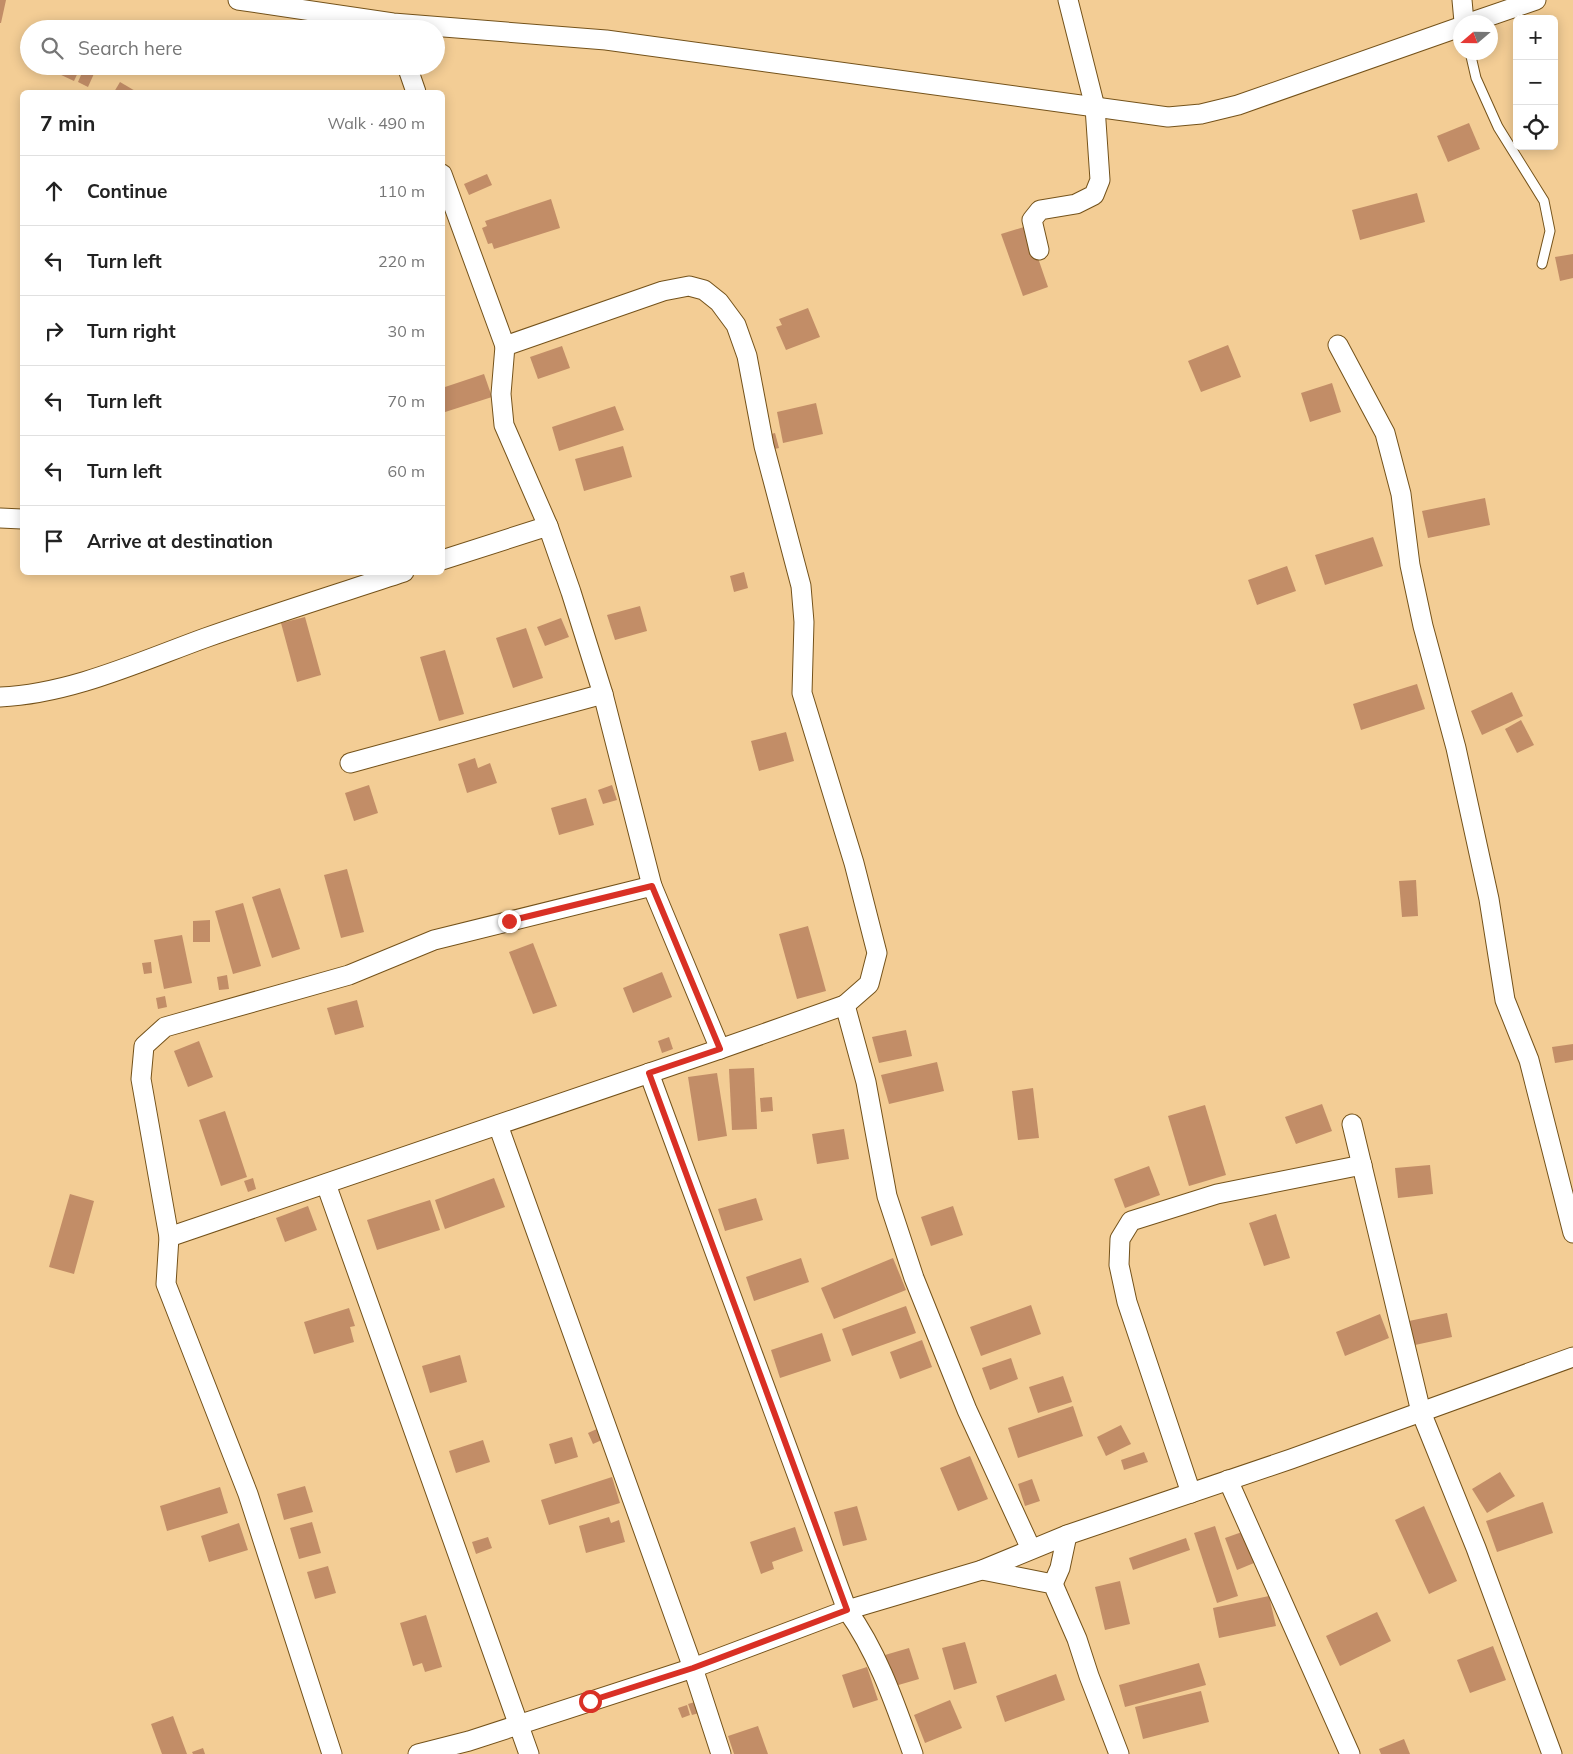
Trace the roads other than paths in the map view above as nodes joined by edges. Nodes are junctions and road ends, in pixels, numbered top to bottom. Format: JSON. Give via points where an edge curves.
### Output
{"nodes":[{"id":1,"x":1068,"y":0,"type":"edge"},
{"id":2,"x":1462,"y":0,"type":"edge"},
{"id":3,"x":1536,"y":0,"type":"edge"},
{"id":4,"x":250,"y":1,"type":"edge"},
{"id":5,"x":1463,"y":15,"type":"edge"},
{"id":6,"x":1492,"y":15,"type":"edge"},
{"id":7,"x":359,"y":20,"type":"edge"},
{"id":8,"x":445,"y":29,"type":"edge"},
{"id":9,"x":1453,"y":29,"type":"edge"},
{"id":10,"x":1472,"y":60,"type":"edge"},
{"id":11,"x":410,"y":75,"type":"edge"},
{"id":12,"x":415,"y":90,"type":"edge"},
{"id":13,"x":1095,"y":107,"type":"junction"},
{"id":14,"x":445,"y":182,"type":"edge"},
{"id":15,"x":1039,"y":250,"type":"dead end"},
{"id":16,"x":1542,"y":264,"type":"dead end"},
{"id":17,"x":1338,"y":345,"type":"dead end"},
{"id":18,"x":506,"y":346,"type":"junction"},
{"id":19,"x":0,"y":518,"type":"edge"},
{"id":20,"x":20,"y":519,"type":"edge"},
{"id":21,"x":548,"y":526,"type":"junction"},
{"id":22,"x":445,"y":559,"type":"edge"},
{"id":23,"x":395,"y":575,"type":"edge"},
{"id":24,"x":604,"y":694,"type":"junction"},
{"id":25,"x":0,"y":697,"type":"edge"},
{"id":26,"x":350,"y":763,"type":"dead end"},
{"id":27,"x":652,"y":886,"type":"junction"},
{"id":28,"x":845,"y":1005,"type":"junction"},
{"id":29,"x":720,"y":1049,"type":"junction"},
{"id":30,"x":649,"y":1073,"type":"junction"},
{"id":31,"x":1352,"y":1124,"type":"dead end"},
{"id":32,"x":498,"y":1125,"type":"junction"},
{"id":33,"x":1362,"y":1165,"type":"junction"},
{"id":34,"x":326,"y":1184,"type":"junction"},
{"id":35,"x":1573,"y":1233,"type":"edge"},
{"id":36,"x":169,"y":1238,"type":"junction"},
{"id":37,"x":1573,"y":1357,"type":"edge"},
{"id":38,"x":1422,"y":1412,"type":"junction"},
{"id":39,"x":1228,"y":1480,"type":"junction"},
{"id":40,"x":1191,"y":1492,"type":"junction"},
{"id":41,"x":1067,"y":1535,"type":"junction"},
{"id":42,"x":1031,"y":1549,"type":"junction"},
{"id":43,"x":982,"y":1570,"type":"junction"},
{"id":44,"x":1053,"y":1584,"type":"junction"},
{"id":45,"x":847,"y":1610,"type":"junction"},
{"id":46,"x":693,"y":1668,"type":"junction"},
{"id":47,"x":518,"y":1725,"type":"junction"},
{"id":48,"x":332,"y":1754,"type":"edge"},
{"id":49,"x":418,"y":1754,"type":"edge"},
{"id":50,"x":529,"y":1754,"type":"edge"},
{"id":51,"x":721,"y":1754,"type":"edge"},
{"id":52,"x":913,"y":1754,"type":"edge"},
{"id":53,"x":1119,"y":1754,"type":"edge"},
{"id":54,"x":1350,"y":1754,"type":"edge"},
{"id":55,"x":1552,"y":1754,"type":"edge"}],
"edges":[{"from":1,"to":13,"type":"street"},
{"from":2,"to":5,"type":"street"},
{"from":3,"to":6,"type":"street"},
{"from":4,"to":7,"type":"street"},
{"from":8,"to":13,"type":"street","via":[[606,40]]},
{"from":9,"to":13,"type":"street","via":[[1238,106],[1202,114],[1168,117]]},
{"from":10,"to":16,"type":"lane","via":[[1476,78],[1498,127],[1544,201],[1550,231]]},
{"from":11,"to":12,"type":"street"},
{"from":13,"to":15,"type":"street","via":[[1100,180],[1094,196],[1076,204],[1040,210],[1032,220]]},
{"from":14,"to":18,"type":"street"},
{"from":17,"to":35,"type":"street","via":[[1386,433],[1401,494],[1410,565],[1423,626],[1456,748],[1488,899],[1505,1000],[1529,1060]]},
{"from":18,"to":21,"type":"street","via":[[501,394],[504,425]]},
{"from":18,"to":28,"type":"street","via":[[663,291],[688,286],[704,290],[719,302],[736,325],[747,356],[764,446],[801,586],[804,622],[802,693],[854,863],[877,953],[869,984]]},
{"from":19,"to":20,"type":"street"},
{"from":21,"to":22,"type":"street"},
{"from":21,"to":24,"type":"street"},
{"from":23,"to":25,"type":"street","via":[[87,680],[22,696]]},
{"from":24,"to":26,"type":"street"},
{"from":24,"to":27,"type":"street"},
{"from":27,"to":29,"type":"street"},
{"from":27,"to":36,"type":"street","via":[[434,940],[349,975],[165,1027],[144,1046],[141,1079]]},
{"from":28,"to":29,"type":"street"},
{"from":28,"to":42,"type":"street","via":[[866,1082],[887,1196],[914,1278],[967,1410]]},
{"from":29,"to":30,"type":"street"},
{"from":30,"to":32,"type":"street"},
{"from":30,"to":45,"type":"street"},
{"from":31,"to":33,"type":"street"},
{"from":32,"to":34,"type":"street"},
{"from":32,"to":46,"type":"street"},
{"from":33,"to":38,"type":"street"},
{"from":33,"to":40,"type":"street","via":[[1217,1194],[1131,1221],[1120,1239],[1118,1265],[1127,1302]]},
{"from":34,"to":36,"type":"street"},
{"from":34,"to":47,"type":"street"},
{"from":36,"to":48,"type":"street","via":[[166,1284],[248,1494]]},
{"from":37,"to":38,"type":"street"},
{"from":38,"to":39,"type":"street"},
{"from":38,"to":55,"type":"street"},
{"from":39,"to":40,"type":"street"},
{"from":39,"to":54,"type":"street"},
{"from":40,"to":41,"type":"street"},
{"from":41,"to":42,"type":"street"},
{"from":41,"to":44,"type":"street"},
{"from":42,"to":43,"type":"street"},
{"from":43,"to":44,"type":"street"},
{"from":43,"to":45,"type":"street"},
{"from":44,"to":53,"type":"street","via":[[1077,1638]]},
{"from":45,"to":46,"type":"street"},
{"from":45,"to":52,"type":"street","via":[[862,1630],[894,1700]]},
{"from":46,"to":47,"type":"street"},
{"from":46,"to":51,"type":"street"},
{"from":47,"to":49,"type":"street"},
{"from":47,"to":50,"type":"street"}]}
